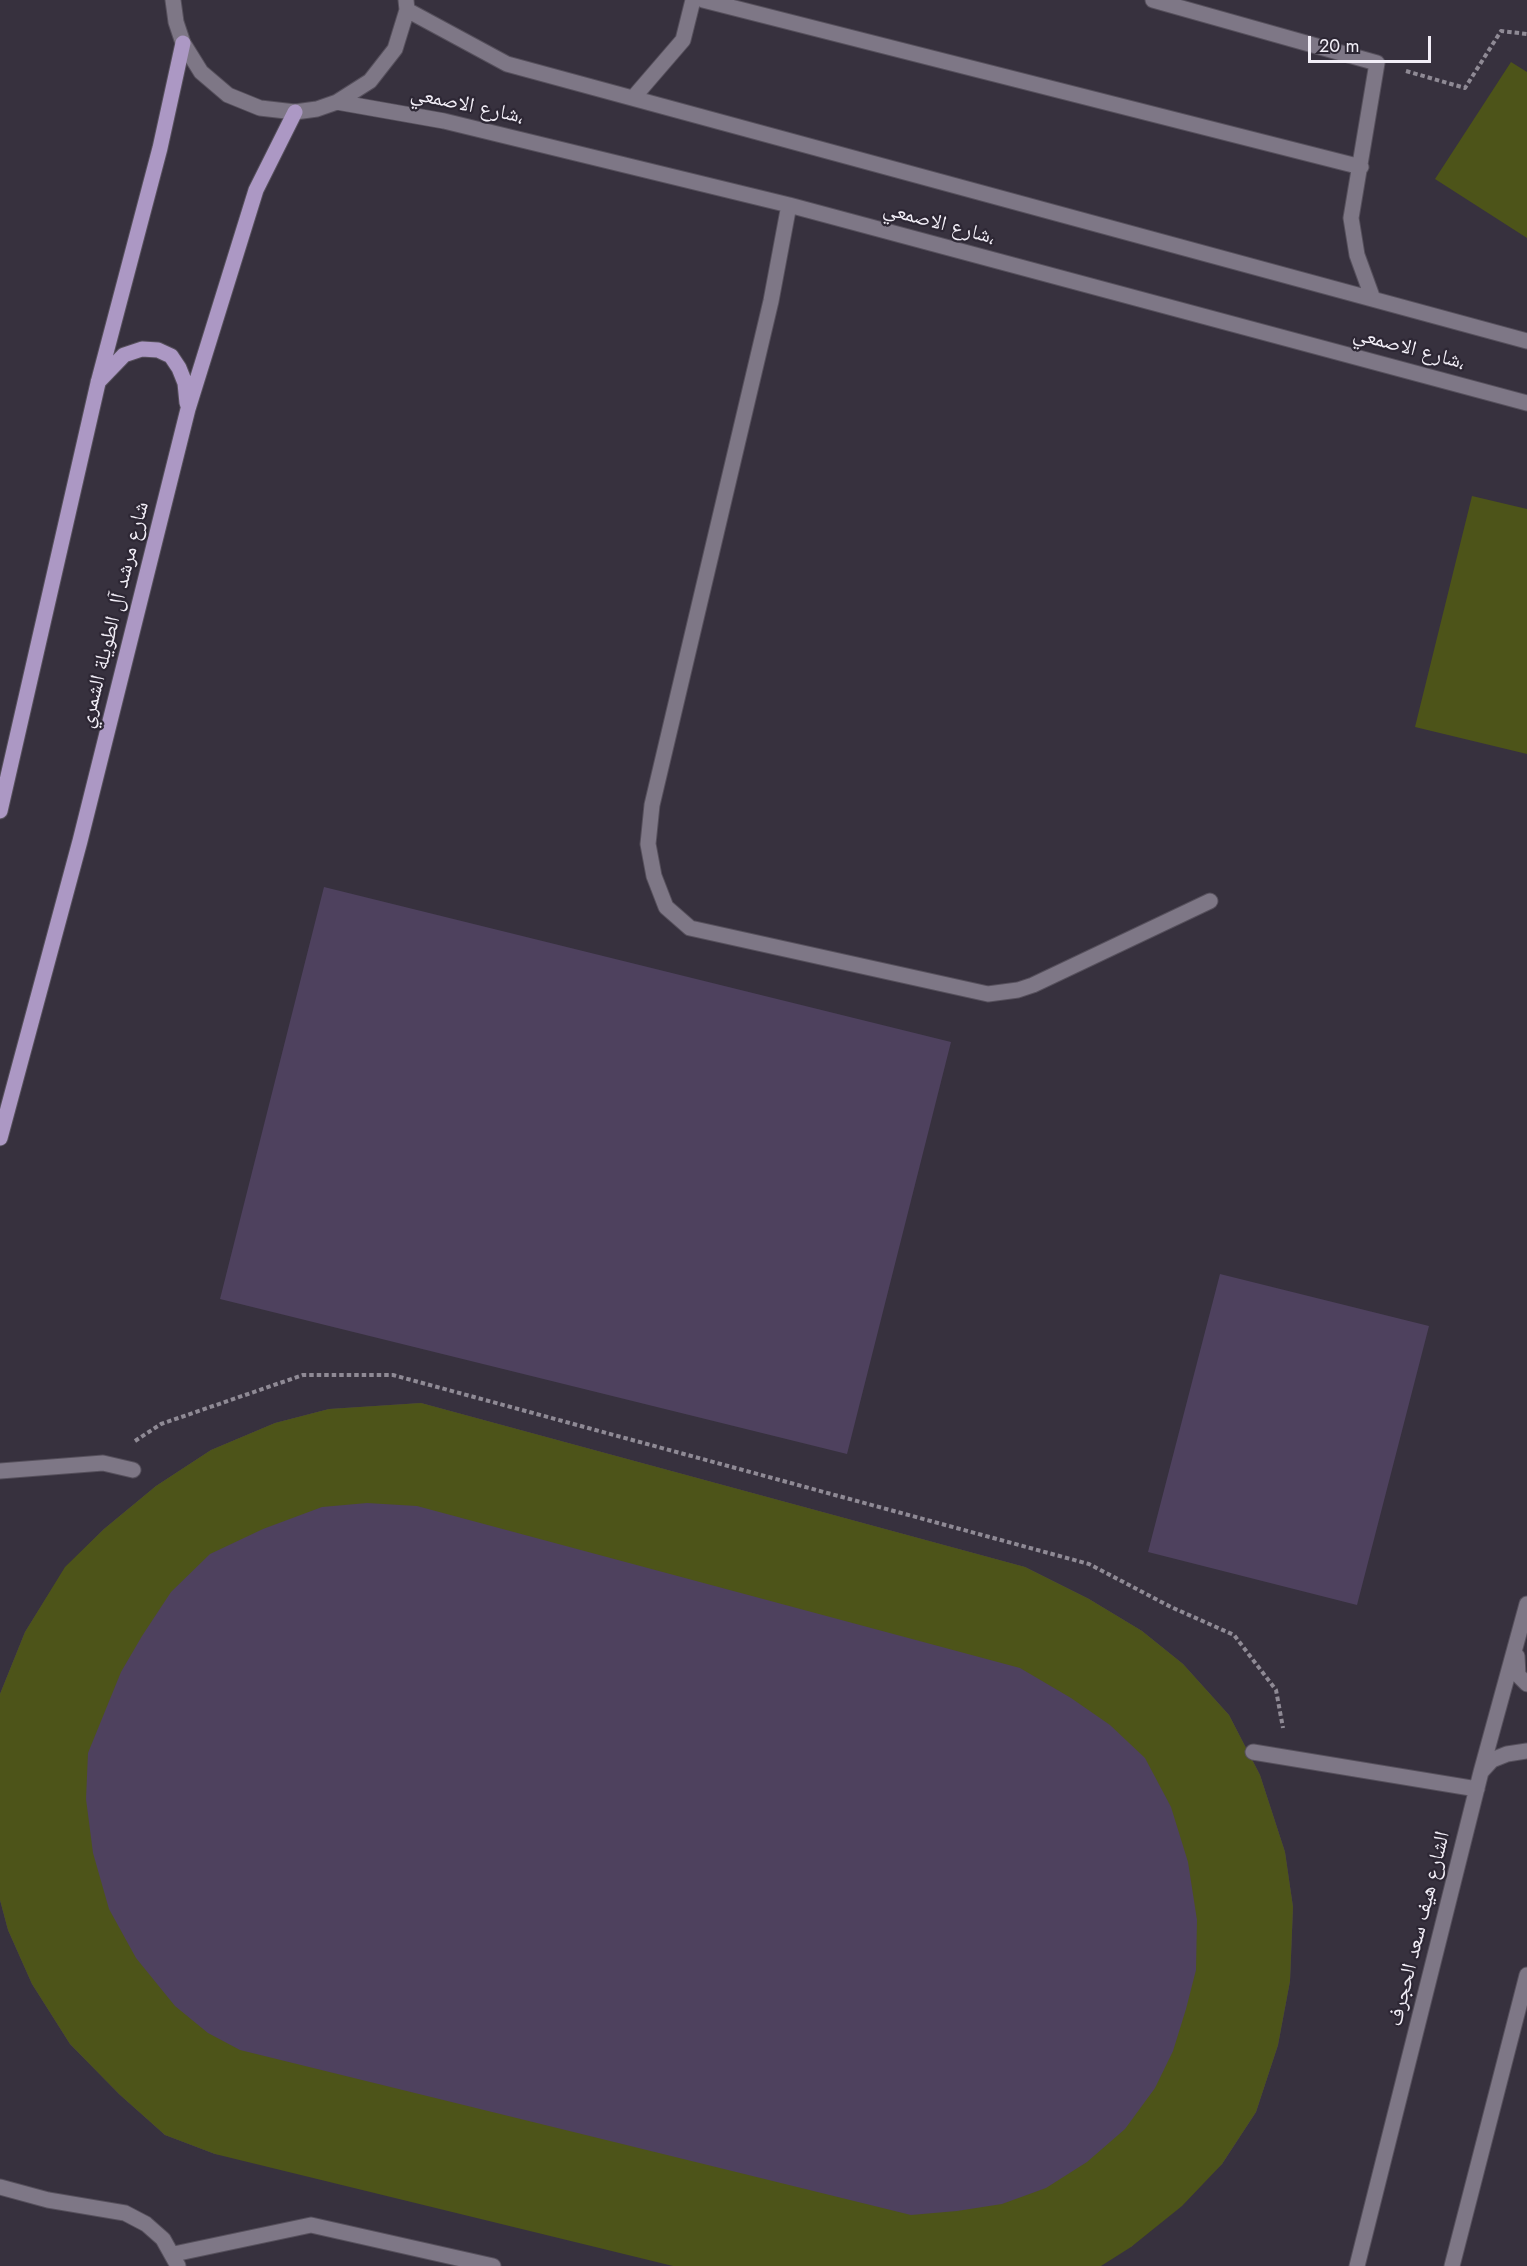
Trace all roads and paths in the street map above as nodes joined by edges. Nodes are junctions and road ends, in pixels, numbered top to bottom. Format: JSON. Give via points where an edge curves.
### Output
{"nodes":[{"id":1,"x":173,"y":0,"type":"edge"},
{"id":2,"x":693,"y":0,"type":"edge"},
{"id":3,"x":703,"y":0,"type":"edge"},
{"id":4,"x":1153,"y":0,"type":"edge"},
{"id":5,"x":407,"y":5,"type":"edge"},
{"id":6,"x":1527,"y":34,"type":"edge"},
{"id":7,"x":183,"y":43,"type":"junction"},
{"id":8,"x":1377,"y":63,"type":"junction"},
{"id":9,"x":633,"y":98,"type":"junction"},
{"id":10,"x":337,"y":102,"type":"junction"},
{"id":11,"x":295,"y":112,"type":"junction"},
{"id":12,"x":1360,"y":167,"type":"junction"},
{"id":13,"x":789,"y":206,"type":"junction"},
{"id":14,"x":1373,"y":299,"type":"junction"},
{"id":15,"x":1527,"y":341,"type":"edge"},
{"id":16,"x":98,"y":383,"type":"junction"},
{"id":17,"x":1527,"y":403,"type":"edge"},
{"id":18,"x":188,"y":409,"type":"junction"},
{"id":19,"x":0,"y":811,"type":"edge"},
{"id":20,"x":1210,"y":901,"type":"dead end"},
{"id":21,"x":0,"y":1138,"type":"edge"},
{"id":22,"x":103,"y":1463,"type":"junction"},
{"id":23,"x":133,"y":1470,"type":"dead end"},
{"id":24,"x":0,"y":1471,"type":"edge"},
{"id":25,"x":1527,"y":1604,"type":"edge"},
{"id":26,"x":1516,"y":1647,"type":"junction"},
{"id":27,"x":1527,"y":1684,"type":"edge"},
{"id":28,"x":1527,"y":1751,"type":"edge"},
{"id":29,"x":1253,"y":1752,"type":"dead end"},
{"id":30,"x":1289,"y":1758,"type":"junction"},
{"id":31,"x":1481,"y":1772,"type":"junction"},
{"id":32,"x":1477,"y":1788,"type":"junction"},
{"id":33,"x":1527,"y":1975,"type":"edge"},
{"id":34,"x":0,"y":2187,"type":"edge"},
{"id":35,"x":176,"y":2260,"type":"edge"},
{"id":36,"x":493,"y":2266,"type":"edge"},
{"id":37,"x":1357,"y":2266,"type":"edge"},
{"id":38,"x":1452,"y":2266,"type":"edge"}],
"edges":[{"from":1,"to":7,"type":"street"},
{"from":2,"to":9,"type":"street","via":[[683,40]]},
{"from":3,"to":12,"type":"street"},
{"from":4,"to":8,"type":"street"},
{"from":5,"to":9,"type":"street","name":"شارع الاصمعي،","via":[[507,64]]},
{"from":5,"to":10,"type":"street","via":[[395,49],[370,81]]},
{"from":6,"to":8,"type":"path","via":[[1501,31],[1465,88]]},
{"from":7,"to":11,"type":"street","via":[[201,72],[228,95],[260,108]]},
{"from":7,"to":16,"type":"main road"},
{"from":8,"to":12,"type":"street"},
{"from":9,"to":14,"type":"street","name":"شارع الاصمعي،"},
{"from":10,"to":11,"type":"street"},
{"from":10,"to":13,"type":"street","name":"شارع الاصمعي،","via":[[444,121]]},
{"from":11,"to":18,"type":"main road","name":"شارع مرشد آل الطويلة الشمري","via":[[256,190]]},
{"from":12,"to":14,"type":"street","via":[[1351,218],[1357,255]]},
{"from":13,"to":17,"type":"street","name":"شارع الاصمعي،"},
{"from":13,"to":20,"type":"street","via":[[771,301],[652,805],[648,844],[654,876],[666,907],[690,928],[988,994],[1033,985]]},
{"from":14,"to":15,"type":"street","name":"شارع الاصمعي،"},
{"from":16,"to":18,"type":"main road","via":[[124,356],[142,349],[158,350],[171,356],[179,368]]},
{"from":16,"to":19,"type":"main road"},
{"from":18,"to":21,"type":"main road","name":"شارع مرشد آل الطويلة الشمري","via":[[80,841]]},
{"from":22,"to":23,"type":"street"},
{"from":22,"to":24,"type":"street"},
{"from":22,"to":30,"type":"path","via":[[160,1424],[303,1375],[393,1375],[1089,1564],[1234,1635],[1276,1690]]},
{"from":25,"to":26,"type":"street","name":"الشارع هيف سعد الحجرف"},
{"from":26,"to":27,"type":"street","via":[[1518,1675]]},
{"from":26,"to":31,"type":"street","name":"الشارع هيف سعد الحجرف"},
{"from":28,"to":31,"type":"street","via":[[1492,1760]]},
{"from":29,"to":30,"type":"street"},
{"from":30,"to":32,"type":"street"},
{"from":31,"to":32,"type":"street","name":"الشارع هيف سعد الحجرف"},
{"from":32,"to":37,"type":"street","name":"الشارع هيف سعد الحجرف"},
{"from":33,"to":38,"type":"street"},
{"from":34,"to":35,"type":"street","via":[[48,2200],[125,2212],[163,2239]]},
{"from":35,"to":36,"type":"street","via":[[311,2225]]}]}
